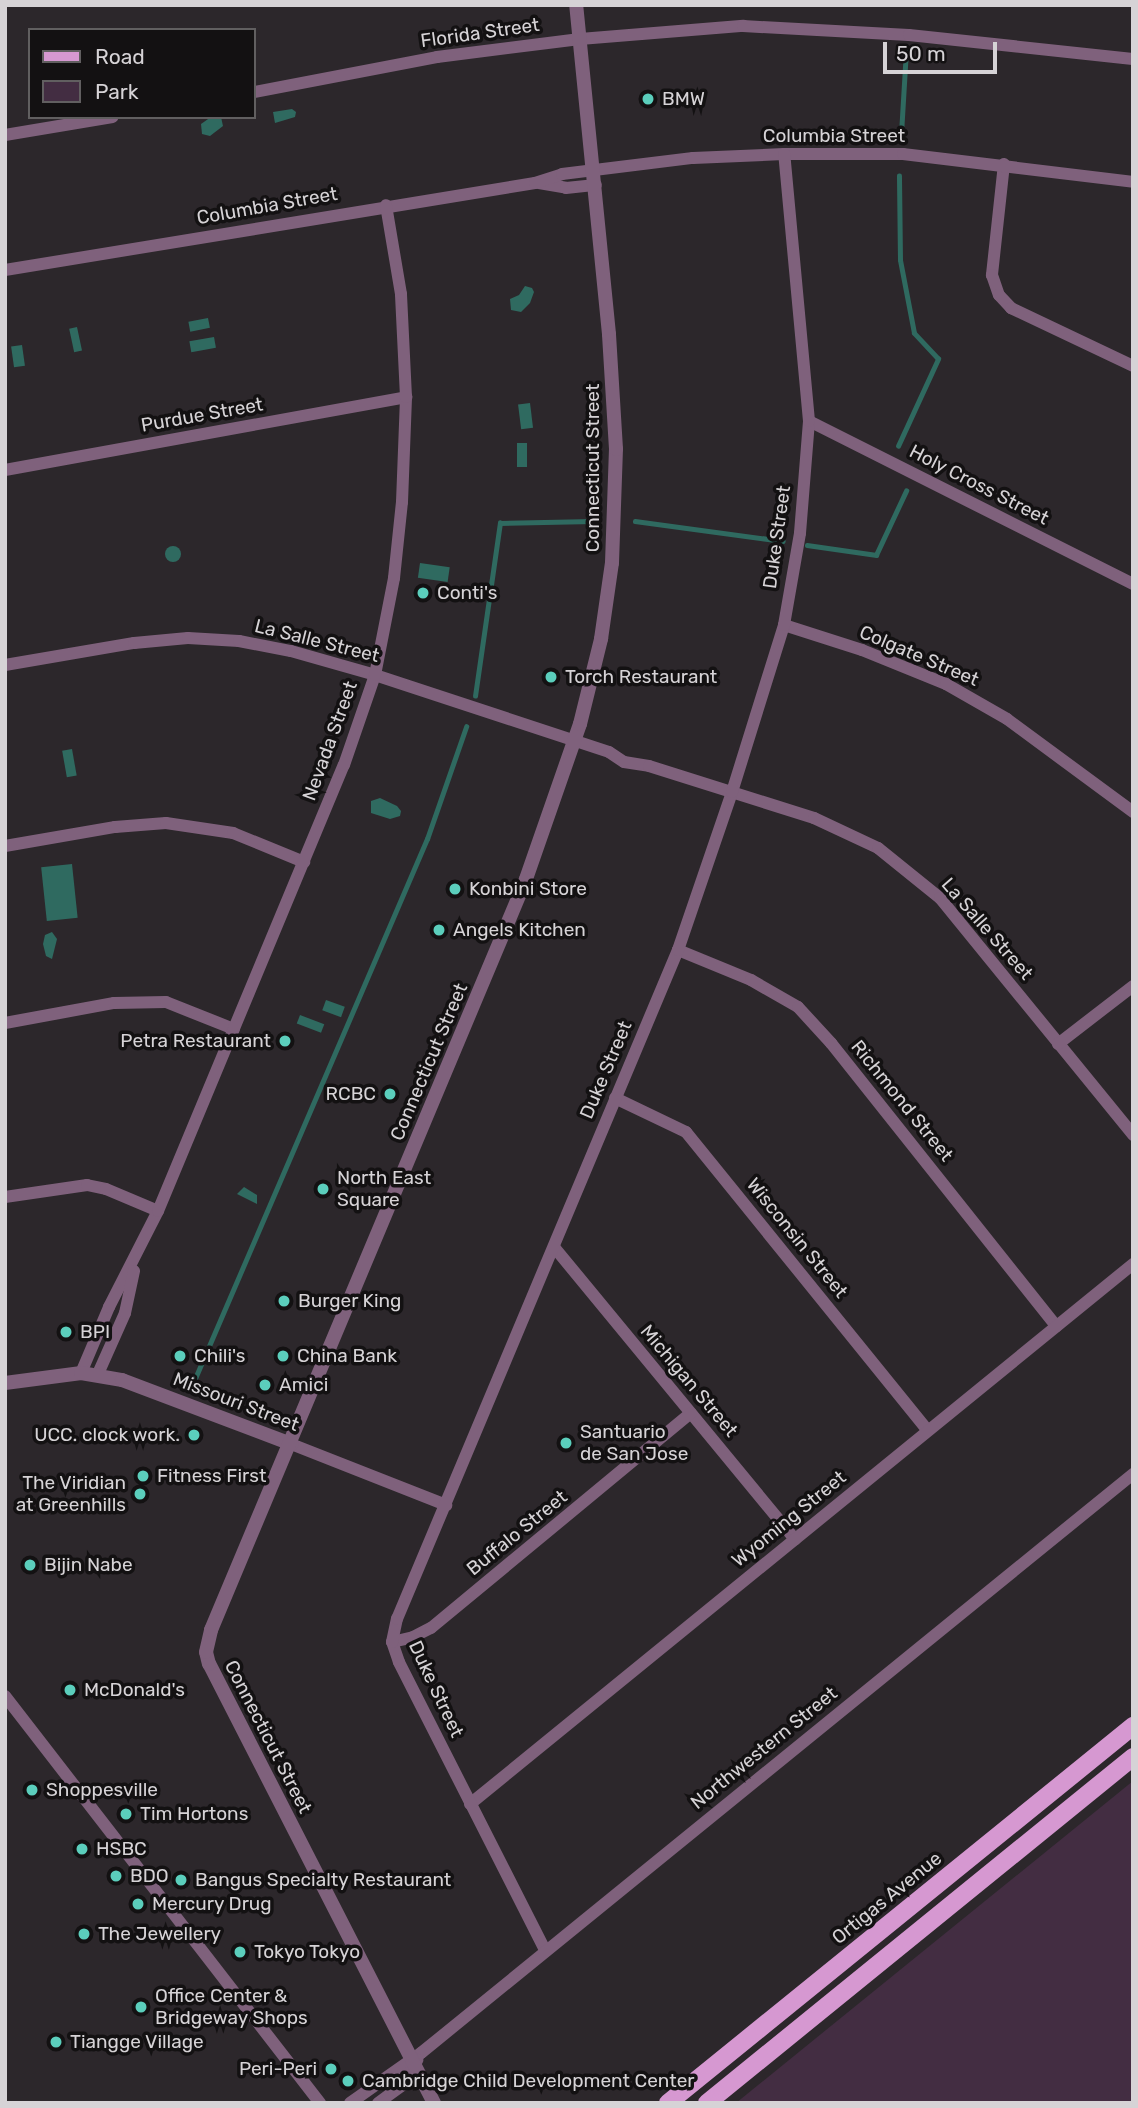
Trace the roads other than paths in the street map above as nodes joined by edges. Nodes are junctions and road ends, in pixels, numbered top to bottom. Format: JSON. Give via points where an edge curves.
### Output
{"nodes":[{"id":1,"x":576,"y":5,"type":"edge"},
{"id":2,"x":580,"y":39,"type":"junction"},
{"id":3,"x":1133,"y":59,"type":"edge"},
{"id":4,"x":256,"y":92,"type":"edge"},
{"id":5,"x":100,"y":119,"type":"edge"},
{"id":6,"x":5,"y":135,"type":"edge"},
{"id":7,"x":784,"y":154,"type":"junction"},
{"id":8,"x":1004,"y":164,"type":"junction"},
{"id":9,"x":595,"y":169,"type":"junction"},
{"id":10,"x":1133,"y":182,"type":"edge"},
{"id":11,"x":535,"y":183,"type":"junction"},
{"id":12,"x":596,"y":185,"type":"junction"},
{"id":13,"x":386,"y":205,"type":"junction"},
{"id":14,"x":5,"y":270,"type":"edge"},
{"id":15,"x":1133,"y":366,"type":"edge"},
{"id":16,"x":406,"y":397,"type":"junction"},
{"id":17,"x":809,"y":421,"type":"junction"},
{"id":18,"x":5,"y":470,"type":"edge"},
{"id":19,"x":1133,"y":584,"type":"edge"},
{"id":20,"x":784,"y":625,"type":"junction"},
{"id":21,"x":5,"y":665,"type":"edge"},
{"id":22,"x":375,"y":675,"type":"junction"},
{"id":23,"x":575,"y":741,"type":"junction"},
{"id":24,"x":732,"y":792,"type":"junction"},
{"id":25,"x":1133,"y":811,"type":"edge"},
{"id":26,"x":5,"y":846,"type":"edge"},
{"id":27,"x":304,"y":862,"type":"junction"},
{"id":28,"x":678,"y":950,"type":"junction"},
{"id":29,"x":1133,"y":986,"type":"edge"},
{"id":30,"x":5,"y":1023,"type":"edge"},
{"id":31,"x":234,"y":1029,"type":"junction"},
{"id":32,"x":1058,"y":1044,"type":"junction"},
{"id":33,"x":615,"y":1098,"type":"junction"},
{"id":34,"x":1133,"y":1136,"type":"edge"},
{"id":35,"x":5,"y":1197,"type":"edge"},
{"id":36,"x":158,"y":1212,"type":"junction"},
{"id":37,"x":554,"y":1247,"type":"junction"},
{"id":38,"x":137,"y":1257,"type":"junction"},
{"id":39,"x":1133,"y":1264,"type":"edge"},
{"id":40,"x":1056,"y":1326,"type":"junction"},
{"id":41,"x":81,"y":1373,"type":"junction"},
{"id":42,"x":97,"y":1376,"type":"junction"},
{"id":43,"x":5,"y":1382,"type":"edge"},
{"id":44,"x":691,"y":1413,"type":"junction"},
{"id":45,"x":927,"y":1430,"type":"junction"},
{"id":46,"x":291,"y":1444,"type":"junction"},
{"id":47,"x":1133,"y":1474,"type":"edge"},
{"id":48,"x":446,"y":1505,"type":"junction"},
{"id":49,"x":795,"y":1539,"type":"junction"},
{"id":50,"x":392,"y":1642,"type":"junction"},
{"id":51,"x":5,"y":1696,"type":"edge"},
{"id":52,"x":1133,"y":1726,"type":"edge"},
{"id":53,"x":1133,"y":1757,"type":"edge"},
{"id":54,"x":470,"y":1804,"type":"junction"},
{"id":55,"x":545,"y":1950,"type":"junction"},
{"id":56,"x":416,"y":2059,"type":"junction"},
{"id":57,"x":320,"y":2103,"type":"edge"},
{"id":58,"x":350,"y":2103,"type":"edge"},
{"id":59,"x":378,"y":2103,"type":"edge"},
{"id":60,"x":434,"y":2103,"type":"edge"},
{"id":61,"x":668,"y":2103,"type":"edge"},
{"id":62,"x":706,"y":2103,"type":"edge"}],
"edges":[{"from":1,"to":2,"type":"street","name":"Connecticut Street"},
{"from":2,"to":3,"type":"street","name":"Florida Street","via":[[743,26],[909,35]]},
{"from":2,"to":4,"type":"street","name":"Florida Street","via":[[437,57]]},
{"from":2,"to":9,"type":"street","name":"Connecticut Street"},
{"from":5,"to":6,"type":"street"},
{"from":7,"to":8,"type":"street","name":"Columbia Street","via":[[903,154]]},
{"from":7,"to":9,"type":"street","name":"Columbia Street"},
{"from":7,"to":17,"type":"street","name":"Duke Street"},
{"from":8,"to":10,"type":"street","name":"Columbia Street"},
{"from":8,"to":15,"type":"street","via":[[992,275],[999,295],[1011,308]]},
{"from":9,"to":11,"type":"street","name":"Columbia Street"},
{"from":9,"to":12,"type":"street","name":"Connecticut Street"},
{"from":11,"to":12,"type":"street","name":"Columbia Street","via":[[566,188]]},
{"from":11,"to":13,"type":"street","name":"Columbia Street"},
{"from":12,"to":23,"type":"street","name":"Connecticut Street","via":[[610,334],[615,521],[601,639]]},
{"from":13,"to":14,"type":"street","name":"Columbia Street"},
{"from":13,"to":16,"type":"street","name":"Nevada Street","via":[[401,294]]},
{"from":16,"to":18,"type":"street","name":"Purdue Street"},
{"from":16,"to":22,"type":"street","name":"Nevada Street","via":[[394,578]]},
{"from":17,"to":19,"type":"street","name":"Holy Cross Street"},
{"from":17,"to":20,"type":"street","name":"Duke Street","via":[[800,533]]},
{"from":20,"to":24,"type":"street","name":"Duke Street"},
{"from":20,"to":25,"type":"street","name":"Colgate Street","via":[[946,684],[1007,719]]},
{"from":21,"to":22,"type":"street","name":"La Salle Street","via":[[188,638],[291,651]]},
{"from":22,"to":23,"type":"street","name":"La Salle Street"},
{"from":22,"to":27,"type":"street","name":"Nevada Street"},
{"from":23,"to":24,"type":"street","name":"La Salle Street","via":[[624,762]]},
{"from":23,"to":46,"type":"street","name":"Connecticut Street","via":[[526,879]]},
{"from":24,"to":28,"type":"street","name":"Duke Street"},
{"from":24,"to":32,"type":"street","name":"La Salle Street","via":[[814,818],[878,848],[940,898]]},
{"from":26,"to":27,"type":"street","via":[[166,823],[233,833]]},
{"from":27,"to":31,"type":"street","name":"Nevada Street"},
{"from":28,"to":33,"type":"street","name":"Duke Street"},
{"from":28,"to":40,"type":"street","name":"Richmond Street","via":[[751,980],[798,1007]]},
{"from":29,"to":32,"type":"street"},
{"from":30,"to":31,"type":"street","via":[[114,1003],[166,1002]]},
{"from":31,"to":36,"type":"street","name":"Nevada Street"},
{"from":32,"to":34,"type":"street","name":"La Salle Street"},
{"from":33,"to":37,"type":"street","name":"Duke Street"},
{"from":33,"to":45,"type":"street","name":"Wisconsin Street","via":[[685,1132]]},
{"from":35,"to":36,"type":"street","via":[[87,1185]]},
{"from":36,"to":38,"type":"street","name":"Nevada Street"},
{"from":37,"to":44,"type":"street","name":"Michigan Street"},
{"from":37,"to":48,"type":"street","name":"Duke Street"},
{"from":38,"to":41,"type":"street","name":"Nevada Street"},
{"from":38,"to":42,"type":"street","name":"Nevada Street","via":[[125,1312]]},
{"from":39,"to":40,"type":"street","name":"Wyoming Street"},
{"from":40,"to":45,"type":"street","name":"Wyoming Street"},
{"from":41,"to":42,"type":"street","name":"Missouri Street"},
{"from":41,"to":43,"type":"street","name":"Missouri Street"},
{"from":42,"to":46,"type":"street","name":"Missouri Street","via":[[122,1380]]},
{"from":44,"to":49,"type":"street","name":"Michigan Street"},
{"from":44,"to":50,"type":"street","name":"Buffalo Street","via":[[431,1628]]},
{"from":45,"to":49,"type":"street","name":"Wyoming Street"},
{"from":46,"to":48,"type":"street","name":"Missouri Street"},
{"from":46,"to":56,"type":"street","name":"Connecticut Street","via":[[206,1653]]},
{"from":47,"to":55,"type":"street","name":"Northwestern Street"},
{"from":48,"to":50,"type":"street","name":"Duke Street","via":[[397,1619]]},
{"from":49,"to":54,"type":"street","name":"Wyoming Street"},
{"from":50,"to":54,"type":"street","name":"Duke Street"},
{"from":51,"to":57,"type":"street"},
{"from":52,"to":61,"type":"main road","name":"Ortigas Avenue"},
{"from":53,"to":62,"type":"main road"},
{"from":54,"to":55,"type":"street","name":"Duke Street"},
{"from":55,"to":56,"type":"street","name":"Northwestern Street"},
{"from":56,"to":58,"type":"street"},
{"from":56,"to":59,"type":"street","via":[[401,2086]]},
{"from":56,"to":60,"type":"street","name":"Connecticut Street"}]}
